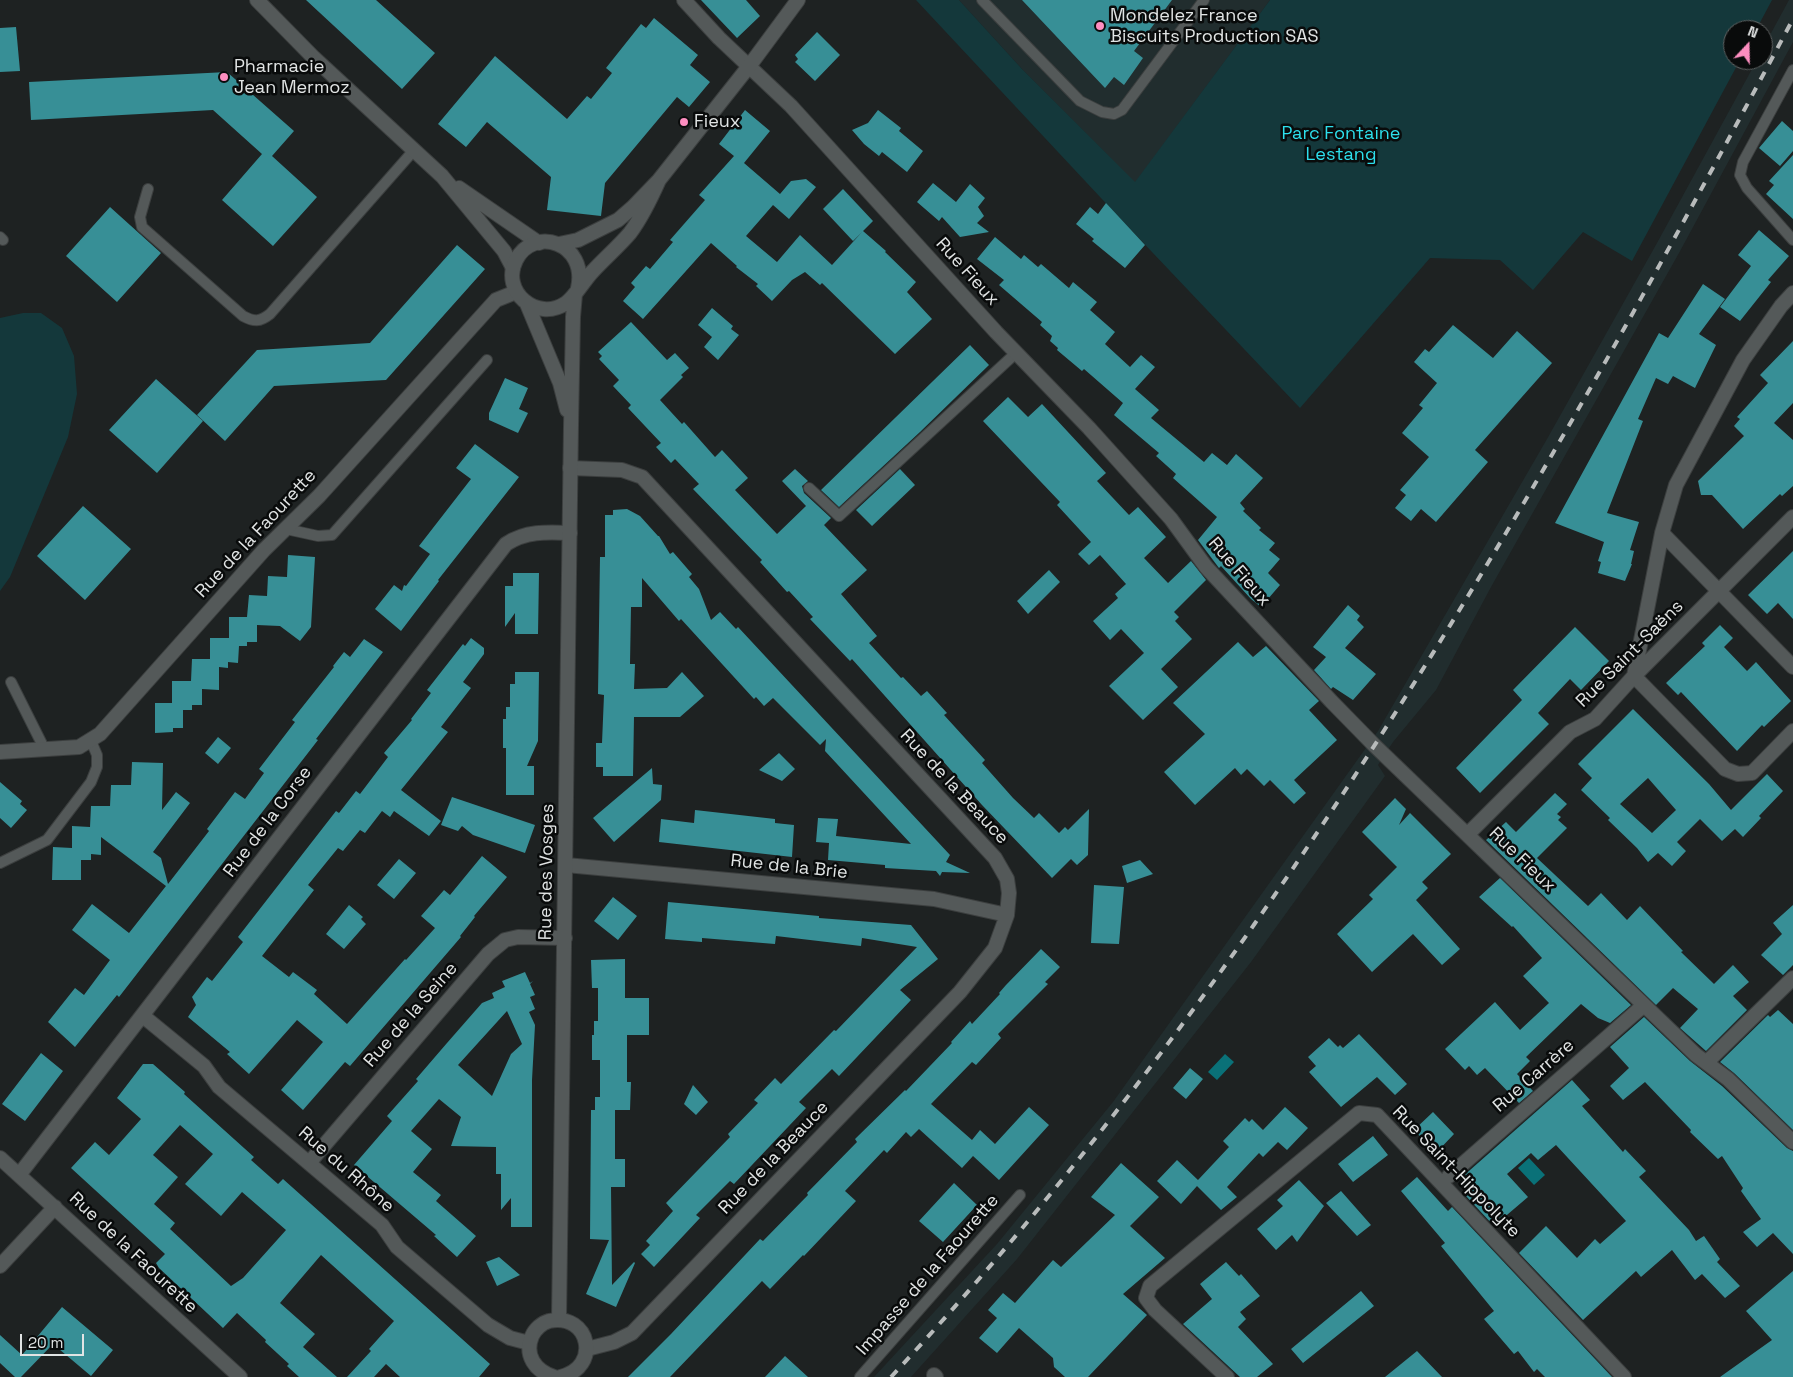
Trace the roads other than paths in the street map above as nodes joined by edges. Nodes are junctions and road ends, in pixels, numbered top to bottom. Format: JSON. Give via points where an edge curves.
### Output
{"nodes":[{"id":1,"x":257,"y":0,"type":"edge"},
{"id":2,"x":684,"y":0,"type":"edge"},
{"id":3,"x":798,"y":0,"type":"edge"},
{"id":4,"x":982,"y":0,"type":"edge"},
{"id":5,"x":1204,"y":0,"type":"edge"},
{"id":6,"x":750,"y":66,"type":"junction"},
{"id":7,"x":1793,"y":70,"type":"edge"},
{"id":8,"x":415,"y":149,"type":"junction"},
{"id":9,"x":442,"y":176,"type":"junction"},
{"id":10,"x":659,"y":180,"type":"junction"},
{"id":11,"x":148,"y":189,"type":"dead end"},
{"id":12,"x":1793,"y":240,"type":"edge"},
{"id":13,"x":539,"y":242,"type":"junction"},
{"id":14,"x":559,"y":244,"type":"junction"},
{"id":15,"x":513,"y":268,"type":"junction"},
{"id":16,"x":577,"y":291,"type":"junction"},
{"id":17,"x":516,"y":292,"type":"junction"},
{"id":18,"x":1793,"y":293,"type":"edge"},
{"id":19,"x":526,"y":304,"type":"junction"},
{"id":20,"x":1016,"y":353,"type":"junction"},
{"id":21,"x":487,"y":360,"type":"dead end"},
{"id":22,"x":571,"y":426,"type":"junction"},
{"id":23,"x":570,"y":468,"type":"junction"},
{"id":24,"x":809,"y":488,"type":"dead end"},
{"id":25,"x":1793,"y":517,"type":"edge"},
{"id":26,"x":286,"y":529,"type":"junction"},
{"id":27,"x":570,"y":533,"type":"junction"},
{"id":28,"x":1662,"y":534,"type":"junction"},
{"id":29,"x":1719,"y":591,"type":"junction"},
{"id":30,"x":1793,"y":667,"type":"edge"},
{"id":31,"x":1634,"y":676,"type":"junction"},
{"id":32,"x":11,"y":682,"type":"dead end"},
{"id":33,"x":1793,"y":731,"type":"edge"},
{"id":34,"x":91,"y":741,"type":"junction"},
{"id":35,"x":45,"y":750,"type":"junction"},
{"id":36,"x":0,"y":752,"type":"edge"},
{"id":37,"x":1468,"y":834,"type":"junction"},
{"id":38,"x":0,"y":863,"type":"edge"},
{"id":39,"x":566,"y":865,"type":"junction"},
{"id":40,"x":1007,"y":915,"type":"junction"},
{"id":41,"x":565,"y":938,"type":"junction"},
{"id":42,"x":1793,"y":978,"type":"edge"},
{"id":43,"x":1644,"y":1005,"type":"junction"},
{"id":44,"x":143,"y":1016,"type":"junction"},
{"id":45,"x":1707,"y":1062,"type":"junction"},
{"id":46,"x":1793,"y":1142,"type":"edge"},
{"id":47,"x":0,"y":1158,"type":"edge"},
{"id":48,"x":309,"y":1163,"type":"junction"},
{"id":49,"x":19,"y":1175,"type":"junction"},
{"id":50,"x":1449,"y":1176,"type":"dead end"},
{"id":51,"x":1020,"y":1195,"type":"dead end"},
{"id":52,"x":55,"y":1207,"type":"junction"},
{"id":53,"x":0,"y":1266,"type":"edge"},
{"id":54,"x":559,"y":1319,"type":"junction"},
{"id":55,"x":529,"y":1343,"type":"junction"},
{"id":56,"x":587,"y":1349,"type":"junction"},
{"id":57,"x":240,"y":1377,"type":"edge"},
{"id":58,"x":554,"y":1377,"type":"edge"},
{"id":59,"x":560,"y":1377,"type":"edge"},
{"id":60,"x":860,"y":1377,"type":"edge"},
{"id":61,"x":1227,"y":1377,"type":"edge"},
{"id":62,"x":1624,"y":1377,"type":"edge"}],
"edges":[{"from":1,"to":8,"type":"street","via":[[314,58]]},
{"from":2,"to":6,"type":"street","name":"Rue Fieux"},
{"from":3,"to":6,"type":"street"},
{"from":4,"to":5,"type":"lane","via":[[1080,101],[1114,114],[1122,110]]},
{"from":6,"to":10,"type":"street"},
{"from":6,"to":20,"type":"street","name":"Rue Fieux","via":[[791,106]]},
{"from":7,"to":12,"type":"lane","via":[[1743,162],[1740,175],[1747,188]]},
{"from":8,"to":9,"type":"street"},
{"from":8,"to":11,"type":"lane","via":[[263,320],[252,321],[243,316],[142,227],[140,217]]},
{"from":9,"to":13,"type":"street"},
{"from":9,"to":15,"type":"street","via":[[504,251]]},
{"from":10,"to":14,"type":"street","via":[[618,220],[578,240]]},
{"from":10,"to":16,"type":"street","via":[[646,209],[630,233]]},
{"from":13,"to":14,"type":"street"},
{"from":13,"to":15,"type":"street","via":[[524,250]]},
{"from":14,"to":16,"type":"street","name":"Rue des Vosges","via":[[575,258],[580,273]]},
{"from":15,"to":17,"type":"street"},
{"from":16,"to":19,"type":"street","via":[[558,308],[536,309]]},
{"from":16,"to":22,"type":"street","name":"Rue des Vosges","via":[[573,317]]},
{"from":17,"to":19,"type":"street","name":"Rue des Vosges"},
{"from":17,"to":26,"type":"street","name":"Rue de la Faourette","via":[[496,300]]},
{"from":18,"to":28,"type":"street","via":[[1743,360],[1676,485]]},
{"from":19,"to":22,"type":"street","name":"Rue des Vosges","via":[[560,383]]},
{"from":20,"to":24,"type":"lane","via":[[839,516]]},
{"from":20,"to":37,"type":"street","name":"Rue Fieux","via":[[1172,519],[1206,567],[1331,701]]},
{"from":21,"to":26,"type":"lane","via":[[332,535],[318,536]]},
{"from":22,"to":23,"type":"street","name":"Rue des Vosges"},
{"from":23,"to":27,"type":"street","name":"Rue des Vosges"},
{"from":23,"to":40,"type":"street","name":"Rue de la Beauce","via":[[622,470],[642,477],[995,858],[1007,879]]},
{"from":25,"to":29,"type":"street","name":"Rue Saint-Saëns"},
{"from":26,"to":34,"type":"street","name":"Rue de la Faourette"},
{"from":27,"to":39,"type":"street","name":"Rue des Vosges"},
{"from":27,"to":44,"type":"street","name":"Rue de la Corse","via":[[528,534],[506,544]]},
{"from":28,"to":29,"type":"street"},
{"from":28,"to":31,"type":"street"},
{"from":29,"to":30,"type":"street"},
{"from":29,"to":31,"type":"street","name":"Rue Saint-Saëns"},
{"from":31,"to":33,"type":"street","via":[[1725,770],[1738,774],[1752,773]]},
{"from":31,"to":37,"type":"street","name":"Rue Saint-Saëns","via":[[1595,719],[1570,732]]},
{"from":32,"to":35,"type":"lane"},
{"from":34,"to":35,"type":"street","name":"Rue de la Faourette","via":[[79,747]]},
{"from":34,"to":38,"type":"lane","via":[[97,767],[85,789],[47,840]]},
{"from":35,"to":36,"type":"street","name":"Rue de la Faourette"},
{"from":37,"to":43,"type":"street","name":"Rue Fieux"},
{"from":39,"to":40,"type":"street","name":"Rue de la Brie","via":[[934,900]]},
{"from":39,"to":41,"type":"street","name":"Rue des Vosges"},
{"from":40,"to":56,"type":"street","name":"Rue de la Beauce","via":[[995,948],[960,992],[632,1333]]},
{"from":41,"to":48,"type":"street","name":"Rue de la Seine","via":[[518,937],[505,940],[488,954]]},
{"from":41,"to":54,"type":"street","name":"Rue des Vosges"},
{"from":42,"to":45,"type":"street"},
{"from":43,"to":45,"type":"street","name":"Rue Fieux"},
{"from":43,"to":50,"type":"street","name":"Rue Carrère"},
{"from":44,"to":48,"type":"street","name":"Rue du Rhône","via":[[204,1066],[219,1086]]},
{"from":44,"to":49,"type":"street","name":"Rue de la Corse"},
{"from":45,"to":46,"type":"street","name":"Rue Fieux"},
{"from":47,"to":49,"type":"street","name":"Rue de la Faourette"},
{"from":48,"to":55,"type":"street","name":"Rue du Rhône","via":[[382,1225],[397,1247],[488,1325],[510,1338]]},
{"from":49,"to":52,"type":"street","name":"Rue de la Faourette"},
{"from":51,"to":60,"type":"lane","name":"Impasse de la Faourette"},
{"from":52,"to":53,"type":"street"},
{"from":52,"to":57,"type":"street","name":"Rue de la Faourette"},
{"from":54,"to":55,"type":"street","via":[[544,1323]]},
{"from":54,"to":56,"type":"street","via":[[576,1326],[585,1337]]},
{"from":55,"to":58,"type":"street","via":[[529,1353],[536,1367]]},
{"from":56,"to":59,"type":"street","via":[[584,1362],[574,1372]]},
{"from":61,"to":62,"type":"street","name":"Rue Saint-Hippolyte","via":[[1155,1310],[1146,1298],[1150,1286],[1359,1113],[1378,1115]]}]}
